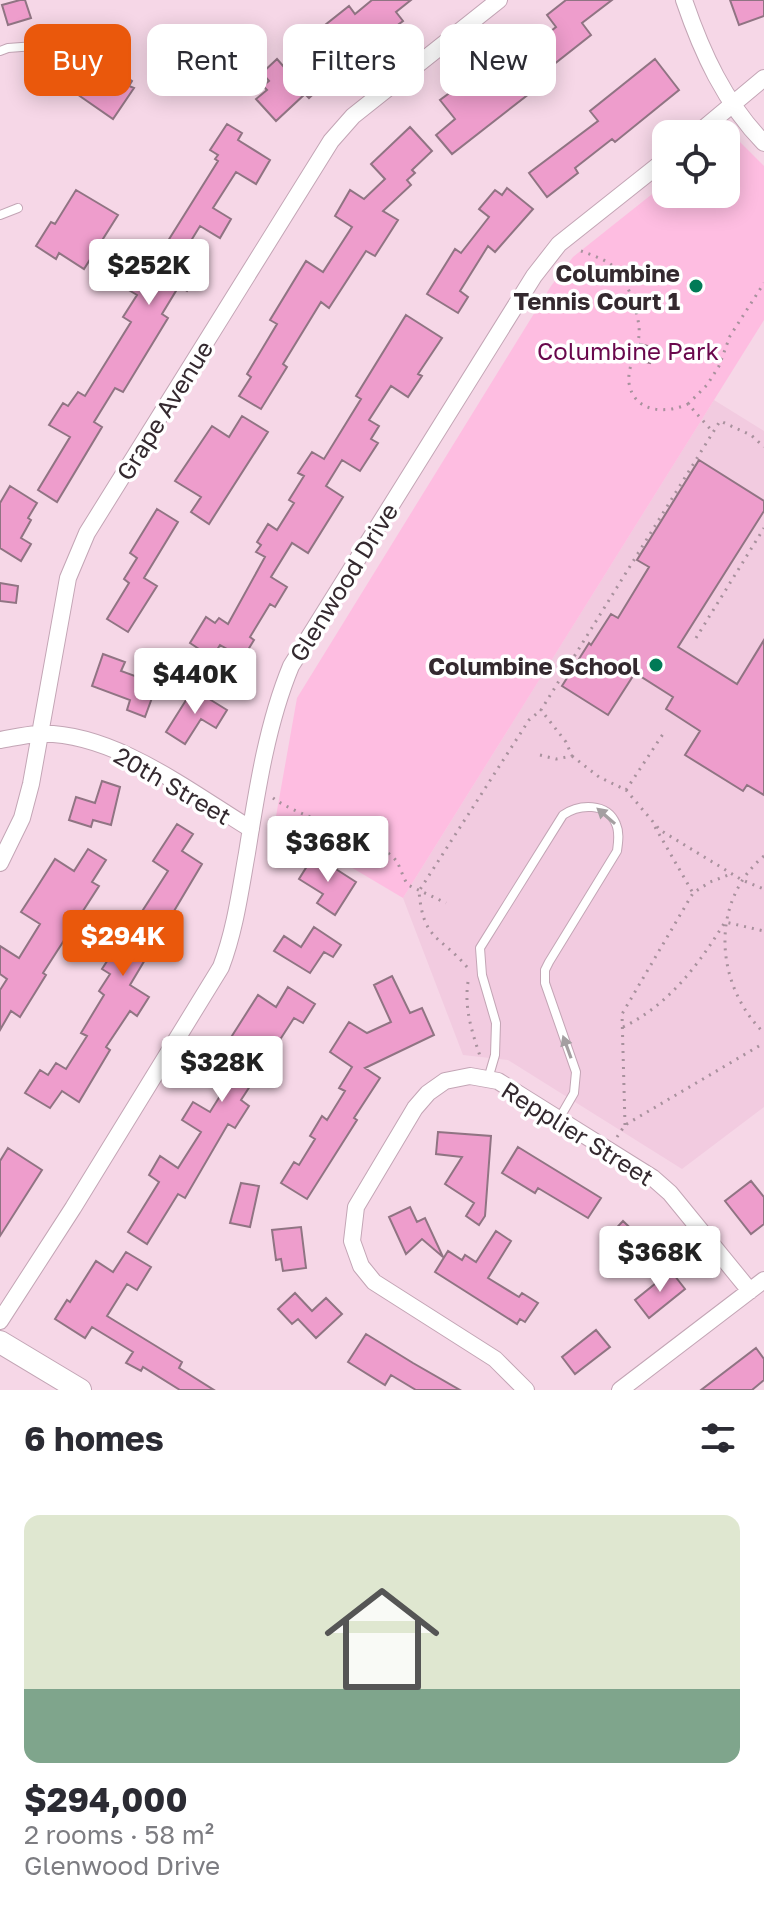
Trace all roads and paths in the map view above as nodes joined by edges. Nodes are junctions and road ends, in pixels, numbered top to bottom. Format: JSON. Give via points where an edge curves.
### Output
{"nodes":[{"id":1,"x":499,"y":0,"type":"edge"},
{"id":2,"x":684,"y":0,"type":"edge"},
{"id":3,"x":24,"y":47,"type":"edge"},
{"id":4,"x":0,"y":51,"type":"edge"},
{"id":5,"x":764,"y":78,"type":"edge"},
{"id":6,"x":733,"y":105,"type":"junction"},
{"id":7,"x":714,"y":120,"type":"edge"},
{"id":8,"x":764,"y":143,"type":"edge"},
{"id":9,"x":652,"y":170,"type":"edge"},
{"id":10,"x":18,"y":208,"type":"dead end"},
{"id":11,"x":0,"y":215,"type":"edge"},
{"id":12,"x":559,"y":244,"type":"junction"},
{"id":13,"x":764,"y":283,"type":"edge"},
{"id":14,"x":688,"y":404,"type":"junction"},
{"id":15,"x":713,"y":432,"type":"junction"},
{"id":16,"x":764,"y":447,"type":"edge"},
{"id":17,"x":764,"y":528,"type":"edge"},
{"id":18,"x":696,"y":638,"type":"dead end"},
{"id":19,"x":541,"y":710,"type":"junction"},
{"id":20,"x":665,"y":731,"type":"dead end"},
{"id":21,"x":38,"y":734,"type":"junction"},
{"id":22,"x":0,"y":740,"type":"edge"},
{"id":23,"x":540,"y":755,"type":"dead end"},
{"id":24,"x":572,"y":756,"type":"junction"},
{"id":25,"x":626,"y":790,"type":"junction"},
{"id":26,"x":258,"y":793,"type":"junction"},
{"id":27,"x":654,"y":824,"type":"junction"},
{"id":28,"x":251,"y":829,"type":"junction"},
{"id":29,"x":764,"y":856,"type":"edge"},
{"id":30,"x":0,"y":863,"type":"edge"},
{"id":31,"x":731,"y":874,"type":"junction"},
{"id":32,"x":742,"y":880,"type":"junction"},
{"id":33,"x":764,"y":889,"type":"edge"},
{"id":34,"x":419,"y":891,"type":"junction"},
{"id":35,"x":693,"y":893,"type":"junction"},
{"id":36,"x":446,"y":903,"type":"dead end"},
{"id":37,"x":725,"y":922,"type":"junction"},
{"id":38,"x":764,"y":931,"type":"edge"},
{"id":39,"x":467,"y":967,"type":"dead end"},
{"id":40,"x":468,"y":981,"type":"dead end"},
{"id":41,"x":622,"y":1028,"type":"junction"},
{"id":42,"x":764,"y":1033,"type":"edge"},
{"id":43,"x":764,"y":1043,"type":"edge"},
{"id":44,"x":488,"y":1079,"type":"junction"},
{"id":45,"x":559,"y":1119,"type":"junction"},
{"id":46,"x":625,"y":1125,"type":"junction"},
{"id":47,"x":608,"y":1150,"type":"junction"},
{"id":48,"x":764,"y":1280,"type":"edge"},
{"id":49,"x":750,"y":1291,"type":"junction"},
{"id":50,"x":0,"y":1321,"type":"edge"},
{"id":51,"x":0,"y":1342,"type":"edge"},
{"id":52,"x":80,"y":1390,"type":"edge"},
{"id":53,"x":526,"y":1390,"type":"edge"},
{"id":54,"x":620,"y":1390,"type":"edge"}],
"edges":[{"from":1,"to":21,"type":"street","name":"Grape Avenue","via":[[353,116],[331,141],[87,533],[68,578]]},
{"from":2,"to":6,"type":"street","via":[[712,71]]},
{"from":3,"to":4,"type":"lane"},
{"from":5,"to":6,"type":"street"},
{"from":6,"to":7,"type":"street"},
{"from":6,"to":8,"type":"street"},
{"from":9,"to":12,"type":"street","name":"Glenwood Drive"},
{"from":10,"to":11,"type":"lane"},
{"from":12,"to":14,"type":"path","via":[[616,268],[628,290],[640,332],[629,382],[635,397],[655,410]]},
{"from":12,"to":26,"type":"street","name":"Glenwood Drive","via":[[291,666],[278,698]]},
{"from":13,"to":14,"type":"path","via":[[730,336],[713,376]]},
{"from":14,"to":15,"type":"path"},
{"from":15,"to":16,"type":"path","via":[[720,421]]},
{"from":15,"to":19,"type":"path"},
{"from":17,"to":18,"type":"path"},
{"from":19,"to":24,"type":"path"},
{"from":19,"to":34,"type":"path","via":[[529,720]]},
{"from":20,"to":25,"type":"path"},
{"from":21,"to":22,"type":"street","name":"20th Street"},
{"from":21,"to":28,"type":"street","name":"20th Street","via":[[103,746],[139,761]]},
{"from":21,"to":30,"type":"street","name":"Grape Avenue","via":[[23,814]]},
{"from":23,"to":24,"type":"path"},
{"from":24,"to":25,"type":"path"},
{"from":25,"to":27,"type":"path"},
{"from":26,"to":28,"type":"street","name":"Glenwood Drive"},
{"from":26,"to":34,"type":"path","via":[[386,852],[397,860],[408,885]]},
{"from":27,"to":31,"type":"path"},
{"from":27,"to":35,"type":"path"},
{"from":28,"to":50,"type":"street","name":"Glenwood Drive","via":[[233,936],[221,967]]},
{"from":29,"to":32,"type":"path"},
{"from":31,"to":32,"type":"path"},
{"from":31,"to":35,"type":"path"},
{"from":32,"to":33,"type":"path"},
{"from":32,"to":37,"type":"path"},
{"from":34,"to":36,"type":"path"},
{"from":34,"to":39,"type":"path","via":[[424,920],[434,938]]},
{"from":35,"to":41,"type":"path","via":[[622,1014]]},
{"from":37,"to":38,"type":"path"},
{"from":37,"to":41,"type":"path","via":[[669,995]]},
{"from":37,"to":42,"type":"path","via":[[727,971],[735,995]]},
{"from":40,"to":44,"type":"path","via":[[470,1030]]},
{"from":41,"to":46,"type":"path"},
{"from":43,"to":46,"type":"path"},
{"from":44,"to":45,"type":"street","name":"Repplier Street"},
{"from":45,"to":44,"type":"lane","one_way":true,"via":[[574,1093],[576,1072],[544,975],[617,851],[616,823],[602,810],[581,806],[563,815],[480,948],[495,1015],[495,1055]]},
{"from":44,"to":53,"type":"street","name":"Repplier Street","via":[[445,1081],[428,1093],[356,1207],[351,1234],[361,1266],[374,1282],[495,1359]]},
{"from":45,"to":47,"type":"street","name":"Repplier Street"},
{"from":46,"to":47,"type":"path"},
{"from":47,"to":49,"type":"street","name":"Repplier Street","via":[[670,1193]]},
{"from":48,"to":49,"type":"street"},
{"from":49,"to":54,"type":"street"},
{"from":51,"to":52,"type":"street"}]}
